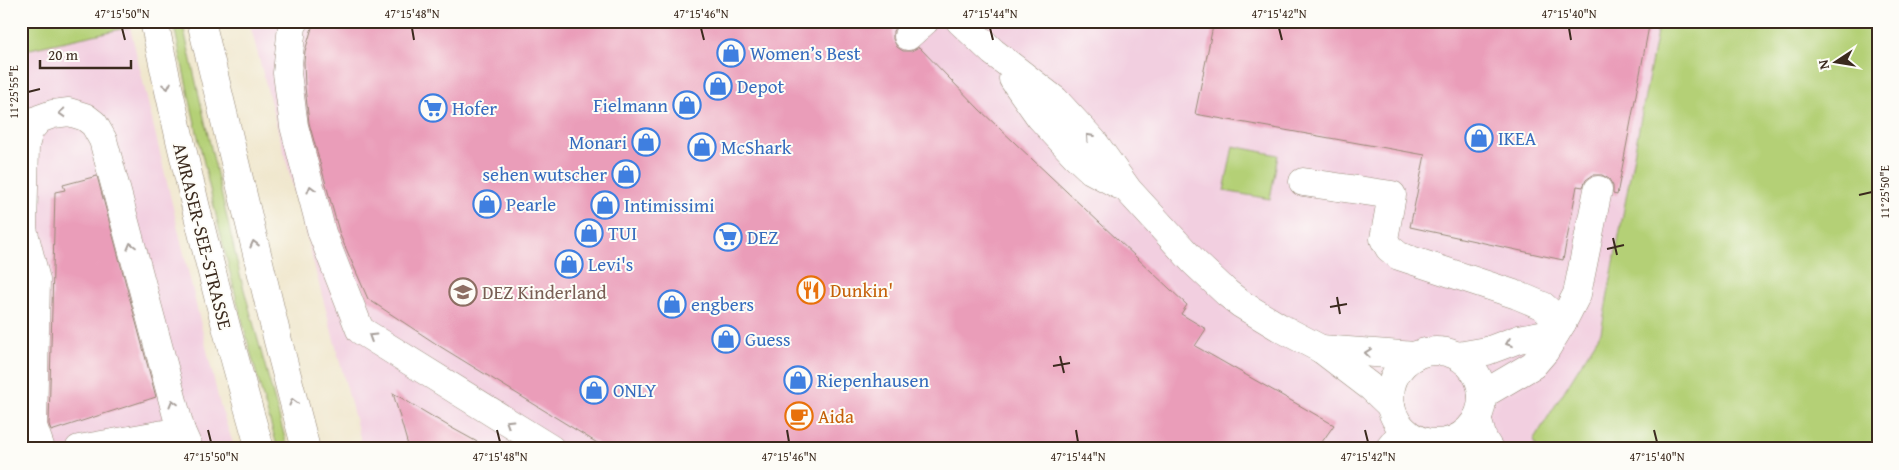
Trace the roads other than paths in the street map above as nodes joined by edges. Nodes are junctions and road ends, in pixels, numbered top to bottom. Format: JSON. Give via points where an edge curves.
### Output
{"nodes":[{"id":1,"x":154,"y":21,"type":"edge"},
{"id":2,"x":201,"y":21,"type":"edge"},
{"id":3,"x":221,"y":21,"type":"edge"},
{"id":4,"x":295,"y":21,"type":"edge"},
{"id":5,"x":960,"y":21,"type":"edge"},
{"id":6,"x":211,"y":67,"type":"junction"},
{"id":7,"x":1303,"y":182,"type":"dead end"},
{"id":8,"x":1598,"y":190,"type":"dead end"},
{"id":9,"x":1559,"y":328,"type":"junction"},
{"id":10,"x":1321,"y":349,"type":"junction"},
{"id":11,"x":1415,"y":356,"type":"junction"},
{"id":12,"x":1458,"y":356,"type":"junction"},
{"id":13,"x":1391,"y":406,"type":"junction"},
{"id":14,"x":1480,"y":406,"type":"junction"},
{"id":15,"x":185,"y":440,"type":"edge"},
{"id":16,"x":1397,"y":440,"type":"edge"},
{"id":17,"x":1450,"y":445,"type":"edge"},
{"id":18,"x":41,"y":449,"type":"edge"},
{"id":19,"x":79,"y":449,"type":"edge"},
{"id":20,"x":260,"y":449,"type":"edge"},
{"id":21,"x":306,"y":449,"type":"edge"},
{"id":22,"x":550,"y":449,"type":"edge"},
{"id":23,"x":1489,"y":449,"type":"edge"}],
"edges":[{"from":1,"to":20,"type":"street","name":"AMRASER-SEE-STRASSE","one_way":true,"via":[[182,151]]},
{"from":2,"to":6,"type":"street"},
{"from":3,"to":6,"type":"street"},
{"from":22,"to":4,"type":"street","one_way":true,"via":[[360,330],[322,233],[294,126],[287,73]]},
{"from":5,"to":10,"type":"street","via":[[993,52],[1040,117],[1091,170],[1128,190],[1194,262],[1241,304]]},
{"from":21,"to":6,"type":"street","one_way":true},
{"from":7,"to":9,"type":"street","via":[[1392,195],[1384,239],[1388,248],[1399,256],[1542,306]]},
{"from":8,"to":9,"type":"street","via":[[1578,294]]},
{"from":9,"to":12,"type":"street","one_way":true,"via":[[1487,351]]},
{"from":9,"to":14,"type":"street","via":[[1533,365]]},
{"from":11,"to":10,"type":"street","one_way":true},
{"from":10,"to":13,"type":"street"},
{"from":11,"to":12,"type":"street","via":[[1429,351],[1444,351]]},
{"from":11,"to":13,"type":"street","via":[[1403,364],[1395,377],[1390,391]]},
{"from":12,"to":14,"type":"street","via":[[1479,379]]},
{"from":13,"to":16,"type":"street","via":[[1396,419]]},
{"from":14,"to":17,"type":"street","via":[[1469,429]]},
{"from":14,"to":23,"type":"street","via":[[1483,439]]},
{"from":15,"to":18,"type":"street","one_way":true,"via":[[103,140],[94,124],[69,112],[39,119],[29,131],[25,146],[23,229],[36,280],[33,426]]},
{"from":15,"to":19,"type":"street"},
{"from":16,"to":17,"type":"street","via":[[1417,439]]}]}
